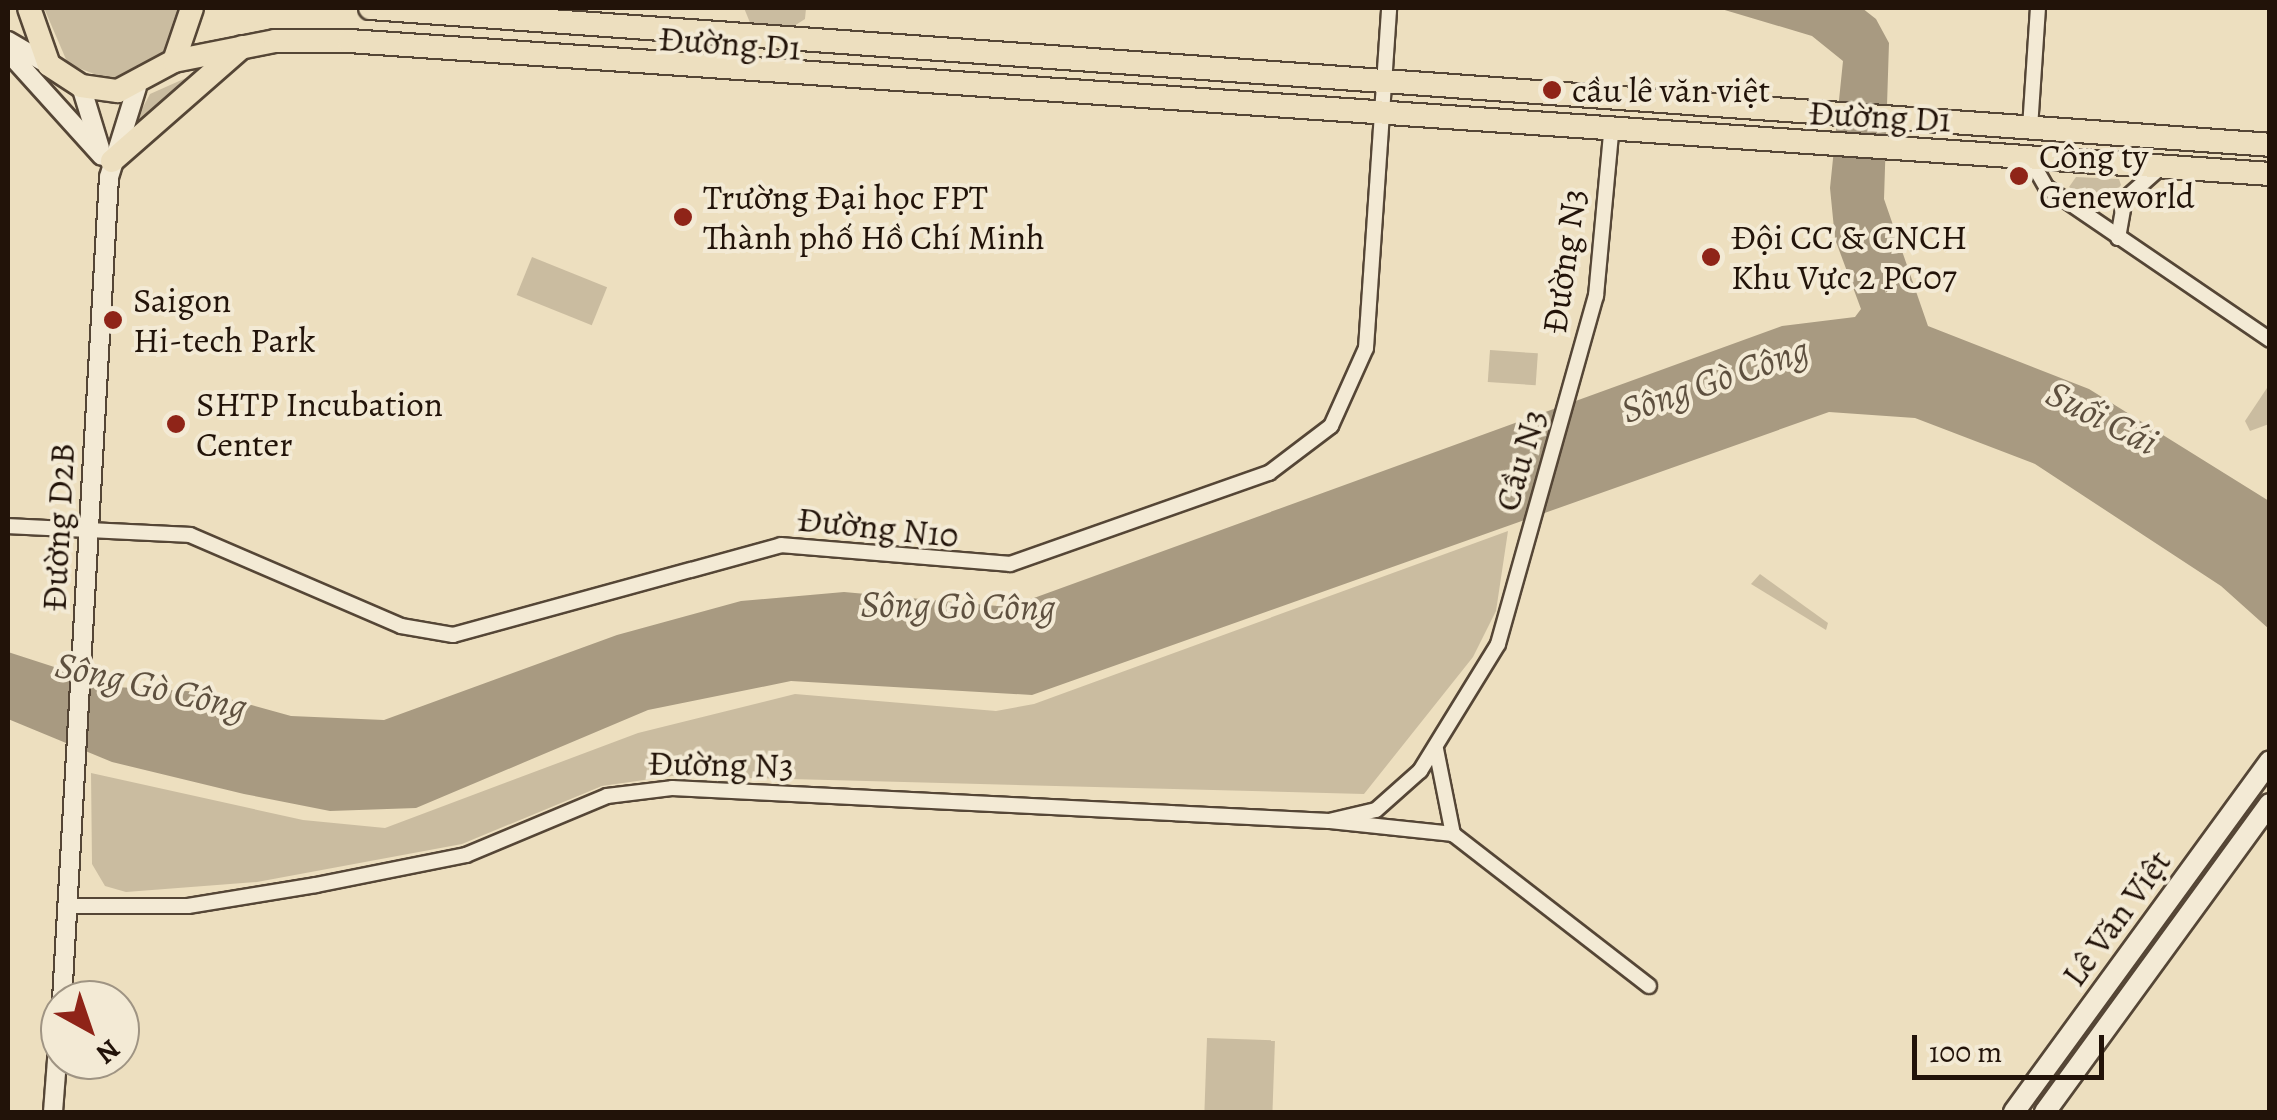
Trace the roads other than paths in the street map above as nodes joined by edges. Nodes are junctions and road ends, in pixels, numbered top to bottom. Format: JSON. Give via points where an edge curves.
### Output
{"nodes":[{"id":1,"x":28,"y":8,"type":"edge"},
{"id":2,"x":192,"y":8,"type":"edge"},
{"id":3,"x":370,"y":8,"type":"edge"},
{"id":4,"x":469,"y":8,"type":"edge"},
{"id":5,"x":1388,"y":8,"type":"edge"},
{"id":6,"x":2038,"y":8,"type":"edge"},
{"id":7,"x":506,"y":20,"type":"junction"},
{"id":8,"x":8,"y":41,"type":"edge"},
{"id":9,"x":244,"y":45,"type":"junction"},
{"id":10,"x":904,"y":49,"type":"junction"},
{"id":11,"x":8,"y":52,"type":"edge"},
{"id":12,"x":174,"y":61,"type":"junction"},
{"id":13,"x":49,"y":65,"type":"junction"},
{"id":14,"x":902,"y":81,"type":"junction"},
{"id":15,"x":1381,"y":82,"type":"junction"},
{"id":16,"x":81,"y":86,"type":"junction"},
{"id":17,"x":136,"y":87,"type":"junction"},
{"id":18,"x":1380,"y":119,"type":"junction"},
{"id":19,"x":2030,"y":128,"type":"junction"},
{"id":20,"x":1611,"y":134,"type":"junction"},
{"id":21,"x":2267,"y":141,"type":"edge"},
{"id":22,"x":2030,"y":160,"type":"junction"},
{"id":23,"x":108,"y":165,"type":"junction"},
{"id":24,"x":2160,"y":168,"type":"junction"},
{"id":25,"x":2267,"y":179,"type":"edge"},
{"id":26,"x":2118,"y":238,"type":"junction"},
{"id":27,"x":2270,"y":340,"type":"edge"},
{"id":28,"x":1570,"y":395,"type":"joint"},
{"id":29,"x":8,"y":526,"type":"edge"},
{"id":30,"x":90,"y":528,"type":"junction"},
{"id":31,"x":1528,"y":542,"type":"joint"},
{"id":32,"x":1436,"y":749,"type":"junction"},
{"id":33,"x":2270,"y":761,"type":"edge"},
{"id":34,"x":2270,"y":804,"type":"edge"},
{"id":35,"x":1329,"y":821,"type":"junction"},
{"id":36,"x":1453,"y":834,"type":"junction"},
{"id":37,"x":69,"y":906,"type":"junction"},
{"id":38,"x":63,"y":980,"type":"edge"},
{"id":39,"x":1649,"y":986,"type":"dead end"},
{"id":40,"x":55,"y":1080,"type":"edge"},
{"id":41,"x":53,"y":1112,"type":"edge"},
{"id":42,"x":2014,"y":1112,"type":"edge"},
{"id":43,"x":2046,"y":1112,"type":"edge"}],
"edges":[{"from":1,"to":13,"type":"main road"},
{"from":2,"to":12,"type":"main road"},
{"from":3,"to":7,"type":"main road","name":"Đường D1"},
{"from":4,"to":7,"type":"main road","name":"Đường D1"},
{"from":5,"to":15,"type":"street","name":"Đường N10"},
{"from":6,"to":19,"type":"street"},
{"from":7,"to":10,"type":"main road","name":"Đường D1"},
{"from":8,"to":13,"type":"street"},
{"from":9,"to":12,"type":"main road","name":"Đường D1"},
{"from":9,"to":14,"type":"main road","name":"Đường D1","via":[[349,41],[442,53]]},
{"from":9,"to":23,"type":"main road"},
{"from":10,"to":14,"type":"main road"},
{"from":10,"to":15,"type":"main road","name":"Đường D1"},
{"from":11,"to":23,"type":"street"},
{"from":12,"to":17,"type":"main road"},
{"from":13,"to":16,"type":"main road"},
{"from":14,"to":18,"type":"main road","name":"Đường D1"},
{"from":15,"to":18,"type":"street","name":"Đường N10"},
{"from":15,"to":19,"type":"main road","name":"Đường D1"},
{"from":16,"to":17,"type":"main road"},
{"from":16,"to":23,"type":"street","name":"Đường D2B"},
{"from":17,"to":23,"type":"street","name":"Đường D2B"},
{"from":18,"to":20,"type":"main road","name":"Đường D1"},
{"from":18,"to":30,"type":"street","name":"Đường N10","via":[[1366,348],[1331,426],[1269,472],[1010,564],[780,545],[453,635],[402,626],[190,534]]},
{"from":19,"to":21,"type":"main road","name":"Đường D1"},
{"from":20,"to":22,"type":"main road","name":"Đường D1"},
{"from":20,"to":28,"type":"street","name":"Đường N3","via":[[1596,296]]},
{"from":22,"to":24,"type":"main road","name":"Đường D1"},
{"from":22,"to":26,"type":"street","via":[[2046,187]]},
{"from":23,"to":30,"type":"street","name":"Đường D2B"},
{"from":24,"to":25,"type":"main road","name":"Đường D1"},
{"from":24,"to":26,"type":"street","via":[[2126,199]]},
{"from":26,"to":27,"type":"street"},
{"from":28,"to":31,"type":"street","name":"Cầu N3"},
{"from":29,"to":30,"type":"street","name":"Đường N10"},
{"from":30,"to":37,"type":"street","name":"Đường D2B"},
{"from":31,"to":32,"type":"street","name":"Đường N3","via":[[1498,644]]},
{"from":32,"to":35,"type":"street","name":"Đường N3","via":[[1376,810]]},
{"from":32,"to":36,"type":"street"},
{"from":33,"to":42,"type":"main road","name":"Lê Văn Việt"},
{"from":34,"to":43,"type":"main road","name":"Lê Văn Việt"},
{"from":35,"to":36,"type":"street","name":"Đường N3"},
{"from":35,"to":37,"type":"street","name":"Đường N3","via":[[672,788],[607,796],[466,855],[316,885],[188,906]]},
{"from":36,"to":39,"type":"street"},
{"from":37,"to":38,"type":"street","name":"Đường D2B"},
{"from":40,"to":41,"type":"street"}]}
